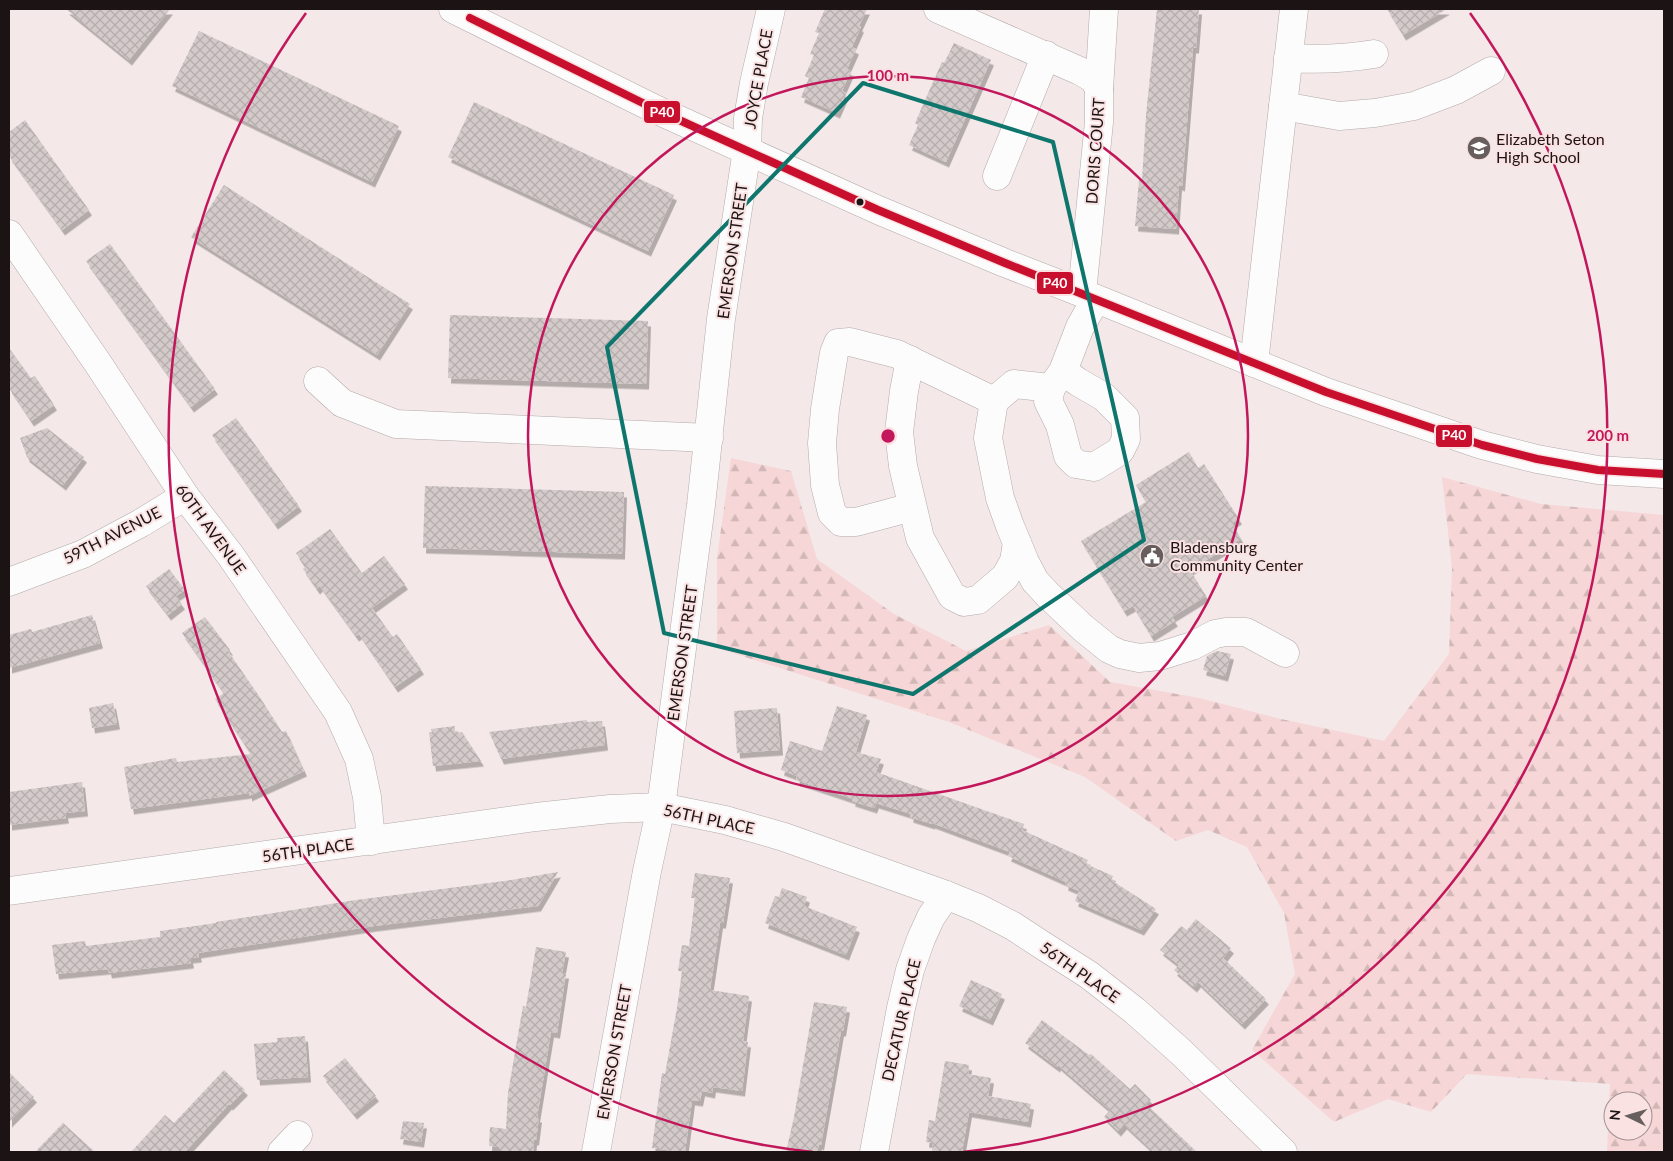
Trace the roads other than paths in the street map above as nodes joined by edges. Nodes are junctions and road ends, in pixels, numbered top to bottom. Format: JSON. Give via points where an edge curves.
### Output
{"nodes":[{"id":1,"x":771,"y":9,"type":"edge"},
{"id":2,"x":938,"y":9,"type":"edge"},
{"id":3,"x":1104,"y":9,"type":"edge"},
{"id":4,"x":1294,"y":9,"type":"edge"},
{"id":5,"x":464,"y":12,"type":"edge"},
{"id":6,"x":1374,"y":54,"type":"dead end"},
{"id":7,"x":1046,"y":55,"type":"junction"},
{"id":8,"x":1288,"y":58,"type":"junction"},
{"id":9,"x":1491,"y":71,"type":"dead end"},
{"id":10,"x":1099,"y":89,"type":"junction"},
{"id":11,"x":1283,"y":106,"type":"junction"},
{"id":12,"x":747,"y":150,"type":"junction"},
{"id":13,"x":996,"y":176,"type":"dead end"},
{"id":14,"x":9,"y":234,"type":"edge"},
{"id":15,"x":1089,"y":296,"type":"junction"},
{"id":16,"x":910,"y":360,"type":"junction"},
{"id":17,"x":1254,"y":362,"type":"junction"},
{"id":18,"x":318,"y":381,"type":"dead end"},
{"id":19,"x":994,"y":401,"type":"junction"},
{"id":20,"x":709,"y":438,"type":"junction"},
{"id":21,"x":1664,"y":474,"type":"edge"},
{"id":22,"x":185,"y":496,"type":"junction"},
{"id":23,"x":912,"y":507,"type":"junction"},
{"id":24,"x":1016,"y":543,"type":"junction"},
{"id":25,"x":9,"y":582,"type":"edge"},
{"id":26,"x":1285,"y":653,"type":"dead end"},
{"id":27,"x":661,"y":807,"type":"junction"},
{"id":28,"x":372,"y":841,"type":"junction"},
{"id":29,"x":9,"y":891,"type":"edge"},
{"id":30,"x":946,"y":895,"type":"junction"},
{"id":31,"x":596,"y":1152,"type":"edge"},
{"id":32,"x":874,"y":1152,"type":"edge"},
{"id":33,"x":1283,"y":1152,"type":"edge"}],
"edges":[{"from":1,"to":12,"type":"street","name":"JOYCE PLACE","via":[[748,118]]},
{"from":2,"to":7,"type":"street"},
{"from":3,"to":10,"type":"street","name":"DORIS COURT"},
{"from":4,"to":8,"type":"street"},
{"from":5,"to":12,"type":"street","via":[[657,110]]},
{"from":6,"to":8,"type":"street","via":[[1346,59]]},
{"from":7,"to":10,"type":"street","via":[[1094,79]]},
{"from":7,"to":13,"type":"street"},
{"from":8,"to":11,"type":"street"},
{"from":9,"to":11,"type":"street","via":[[1456,90],[1414,106],[1339,116]]},
{"from":10,"to":15,"type":"street","name":"DORIS COURT"},
{"from":11,"to":17,"type":"street"},
{"from":12,"to":15,"type":"street","via":[[887,214]]},
{"from":12,"to":20,"type":"street","name":"EMERSON STREET","via":[[722,319]]},
{"from":14,"to":22,"type":"street","name":"60TH AVENUE"},
{"from":15,"to":17,"type":"street"},
{"from":15,"to":19,"type":"street","via":[[1080,327],[1057,379],[1014,384]]},
{"from":16,"to":19,"type":"street"},
{"from":16,"to":23,"type":"street","via":[[899,432]]},
{"from":16,"to":23,"type":"street","via":[[850,342],[838,343],[825,408],[822,443],[825,485],[832,514],[841,522],[856,522]]},
{"from":17,"to":21,"type":"street","via":[[1326,392],[1482,445],[1598,470]]},
{"from":18,"to":20,"type":"street","via":[[342,403],[396,424]]},
{"from":19,"to":24,"type":"street","via":[[988,438],[1000,498]]},
{"from":20,"to":27,"type":"street","name":"EMERSON STREET"},
{"from":22,"to":25,"type":"street","name":"59TH AVENUE","via":[[83,554]]},
{"from":22,"to":28,"type":"street","name":"60TH AVENUE","via":[[231,556],[338,712],[359,759]]},
{"from":23,"to":24,"type":"street","via":[[920,538],[952,596],[964,602],[978,600],[1005,577],[1014,561]]},
{"from":24,"to":26,"type":"street","via":[[1035,581],[1083,628],[1120,654],[1139,658],[1160,656],[1226,632],[1246,632]]},
{"from":27,"to":28,"type":"street","name":"56TH PLACE","via":[[536,817]]},
{"from":27,"to":30,"type":"street","name":"56TH PLACE","via":[[784,837]]},
{"from":27,"to":31,"type":"street","name":"EMERSON STREET"},
{"from":28,"to":29,"type":"street","name":"56TH PLACE"},
{"from":30,"to":32,"type":"street","name":"DECATUR PLACE","via":[[924,931],[910,970]]},
{"from":30,"to":33,"type":"street","name":"56TH PLACE","via":[[1013,926],[1097,981],[1175,1047]]}]}
